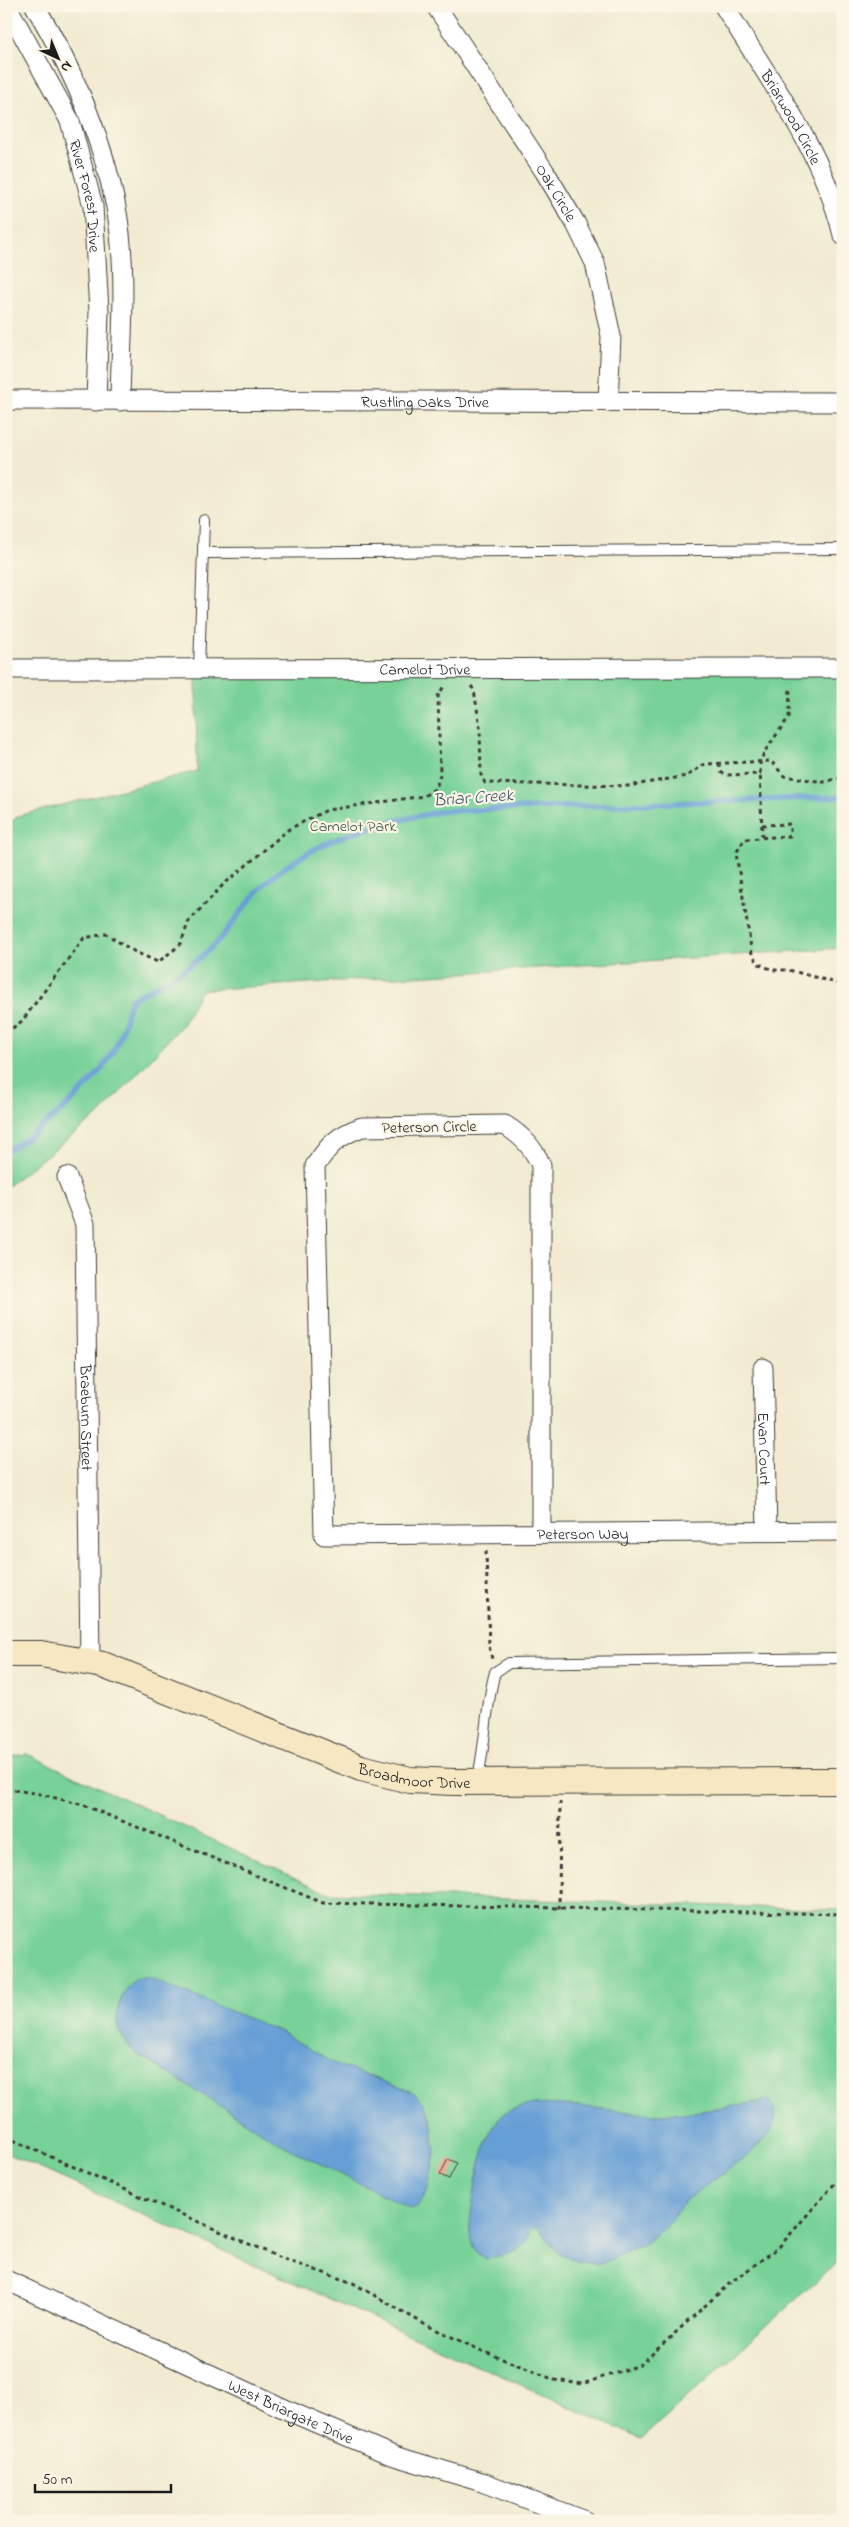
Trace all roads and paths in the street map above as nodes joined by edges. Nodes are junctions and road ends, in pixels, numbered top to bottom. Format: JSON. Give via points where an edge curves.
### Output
{"nodes":[{"id":1,"x":7,"y":6,"type":"edge"},
{"id":2,"x":35,"y":6,"type":"edge"},
{"id":3,"x":436,"y":6,"type":"edge"},
{"id":4,"x":724,"y":6,"type":"edge"},
{"id":5,"x":74,"y":80,"type":"junction"},
{"id":6,"x":54,"y":89,"type":"junction"},
{"id":7,"x":843,"y":236,"type":"edge"},
{"id":8,"x":6,"y":400,"type":"edge"},
{"id":9,"x":96,"y":401,"type":"junction"},
{"id":10,"x":120,"y":401,"type":"junction"},
{"id":11,"x":608,"y":402,"type":"junction"},
{"id":12,"x":843,"y":402,"type":"edge"},
{"id":13,"x":204,"y":520,"type":"dead end"},
{"id":14,"x":843,"y":549,"type":"edge"},
{"id":15,"x":203,"y":553,"type":"junction"},
{"id":16,"x":790,"y":667,"type":"junction"},
{"id":17,"x":843,"y":668,"type":"edge"},
{"id":18,"x":6,"y":669,"type":"edge"},
{"id":19,"x":199,"y":669,"type":"junction"},
{"id":20,"x":449,"y":684,"type":"dead end"},
{"id":21,"x":469,"y":684,"type":"dead end"},
{"id":22,"x":760,"y":762,"type":"junction"},
{"id":23,"x":720,"y":764,"type":"junction"},
{"id":24,"x":761,"y":774,"type":"junction"},
{"id":25,"x":843,"y":777,"type":"edge"},
{"id":26,"x":762,"y":825,"type":"junction"},
{"id":27,"x":762,"y":837,"type":"junction"},
{"id":28,"x":843,"y":985,"type":"edge"},
{"id":29,"x":6,"y":1033,"type":"edge"},
{"id":30,"x":67,"y":1177,"type":"dead end"},
{"id":31,"x":763,"y":1368,"type":"dead end"},
{"id":32,"x":767,"y":1530,"type":"junction"},
{"id":33,"x":843,"y":1531,"type":"edge"},
{"id":34,"x":541,"y":1532,"type":"junction"},
{"id":35,"x":485,"y":1533,"type":"junction"},
{"id":36,"x":324,"y":1535,"type":"joint"},
{"id":37,"x":6,"y":1654,"type":"edge"},
{"id":38,"x":843,"y":1658,"type":"edge"},
{"id":39,"x":90,"y":1662,"type":"junction"},
{"id":40,"x":496,"y":1672,"type":"junction"},
{"id":41,"x":843,"y":1780,"type":"edge"},
{"id":42,"x":560,"y":1781,"type":"junction"},
{"id":43,"x":477,"y":1782,"type":"junction"},
{"id":44,"x":6,"y":1789,"type":"edge"},
{"id":45,"x":559,"y":1908,"type":"junction"},
{"id":46,"x":843,"y":1914,"type":"edge"},
{"id":47,"x":6,"y":2137,"type":"edge"},
{"id":48,"x":843,"y":2174,"type":"edge"},
{"id":49,"x":6,"y":2280,"type":"edge"},
{"id":50,"x":585,"y":2521,"type":"edge"}],
"edges":[{"from":1,"to":6,"type":"street","name":"River Forest Drive"},
{"from":2,"to":5,"type":"street","name":"River Forest Drive"},
{"from":3,"to":11,"type":"street","name":"Oak Circle","via":[[545,172],[595,263],[611,336]]},
{"from":4,"to":7,"type":"street","name":"Briarwood Circle","via":[[819,164],[832,195]]},
{"from":5,"to":6,"type":"street"},
{"from":5,"to":10,"type":"street","name":"River Forest Drive","via":[[103,155],[116,208],[122,261]]},
{"from":6,"to":9,"type":"street","name":"River Forest Drive","via":[[70,121],[93,206],[99,311]]},
{"from":8,"to":9,"type":"street","name":"Rustling Oaks Drive"},
{"from":9,"to":10,"type":"street","name":"Rustling Oaks Drive"},
{"from":10,"to":11,"type":"street","name":"Rustling Oaks Drive"},
{"from":11,"to":12,"type":"street","name":"Rustling Oaks Drive"},
{"from":13,"to":15,"type":"lane"},
{"from":14,"to":15,"type":"lane"},
{"from":15,"to":19,"type":"lane"},
{"from":16,"to":17,"type":"street","name":"Camelot Drive"},
{"from":16,"to":19,"type":"street","name":"Camelot Drive"},
{"from":16,"to":22,"type":"path","via":[[789,717]]},
{"from":18,"to":19,"type":"street","name":"Camelot Drive"},
{"from":20,"to":29,"type":"path","via":[[441,688],[438,696],[440,775],[436,788],[424,796],[327,810],[289,829],[222,886],[189,921],[180,945],[158,962],[106,934],[84,938],[22,1021]]},
{"from":21,"to":23,"type":"path","via":[[474,690],[480,727],[481,775],[485,783],[628,786],[687,776],[705,764]]},
{"from":22,"to":23,"type":"path"},
{"from":22,"to":24,"type":"path"},
{"from":22,"to":25,"type":"path","via":[[771,762],[784,776],[824,782]]},
{"from":23,"to":24,"type":"path","via":[[725,775]]},
{"from":24,"to":26,"type":"path"},
{"from":26,"to":27,"type":"path"},
{"from":26,"to":27,"type":"path","via":[[790,824],[790,836]]},
{"from":27,"to":28,"type":"path","via":[[745,839],[736,853],[752,954],[759,964],[773,970],[788,970]]},
{"from":30,"to":39,"type":"street","name":"Braeburn Street","via":[[85,1224]]},
{"from":31,"to":32,"type":"street","name":"Evan Court"},
{"from":32,"to":33,"type":"street","name":"Peterson Way"},
{"from":32,"to":34,"type":"street","name":"Peterson Way"},
{"from":34,"to":35,"type":"street","name":"Peterson Way"},
{"from":34,"to":36,"type":"street","name":"Peterson Circle","via":[[541,1166],[524,1138],[504,1125],[362,1127],[343,1134],[328,1147],[315,1166]]},
{"from":35,"to":36,"type":"street","name":"Peterson Way"},
{"from":35,"to":40,"type":"path","via":[[489,1646]]},
{"from":37,"to":39,"type":"street","name":"Broadmoor Drive","via":[[41,1654]]},
{"from":38,"to":40,"type":"lane","via":[[509,1663]]},
{"from":39,"to":43,"type":"street","name":"Broadmoor Drive","via":[[361,1768],[410,1780]]},
{"from":40,"to":43,"type":"lane","via":[[490,1692],[484,1752]]},
{"from":41,"to":42,"type":"street","name":"Broadmoor Drive"},
{"from":42,"to":43,"type":"street","name":"Broadmoor Drive"},
{"from":42,"to":45,"type":"path"},
{"from":44,"to":45,"type":"path","via":[[83,1805],[323,1903]]},
{"from":45,"to":46,"type":"path"},
{"from":47,"to":48,"type":"path","via":[[283,2259],[352,2282],[424,2324],[480,2350],[555,2380],[582,2384],[640,2364],[730,2283],[779,2247]]},
{"from":49,"to":50,"type":"street","name":"West Briargate Drive","via":[[392,2455],[482,2482]]}]}
